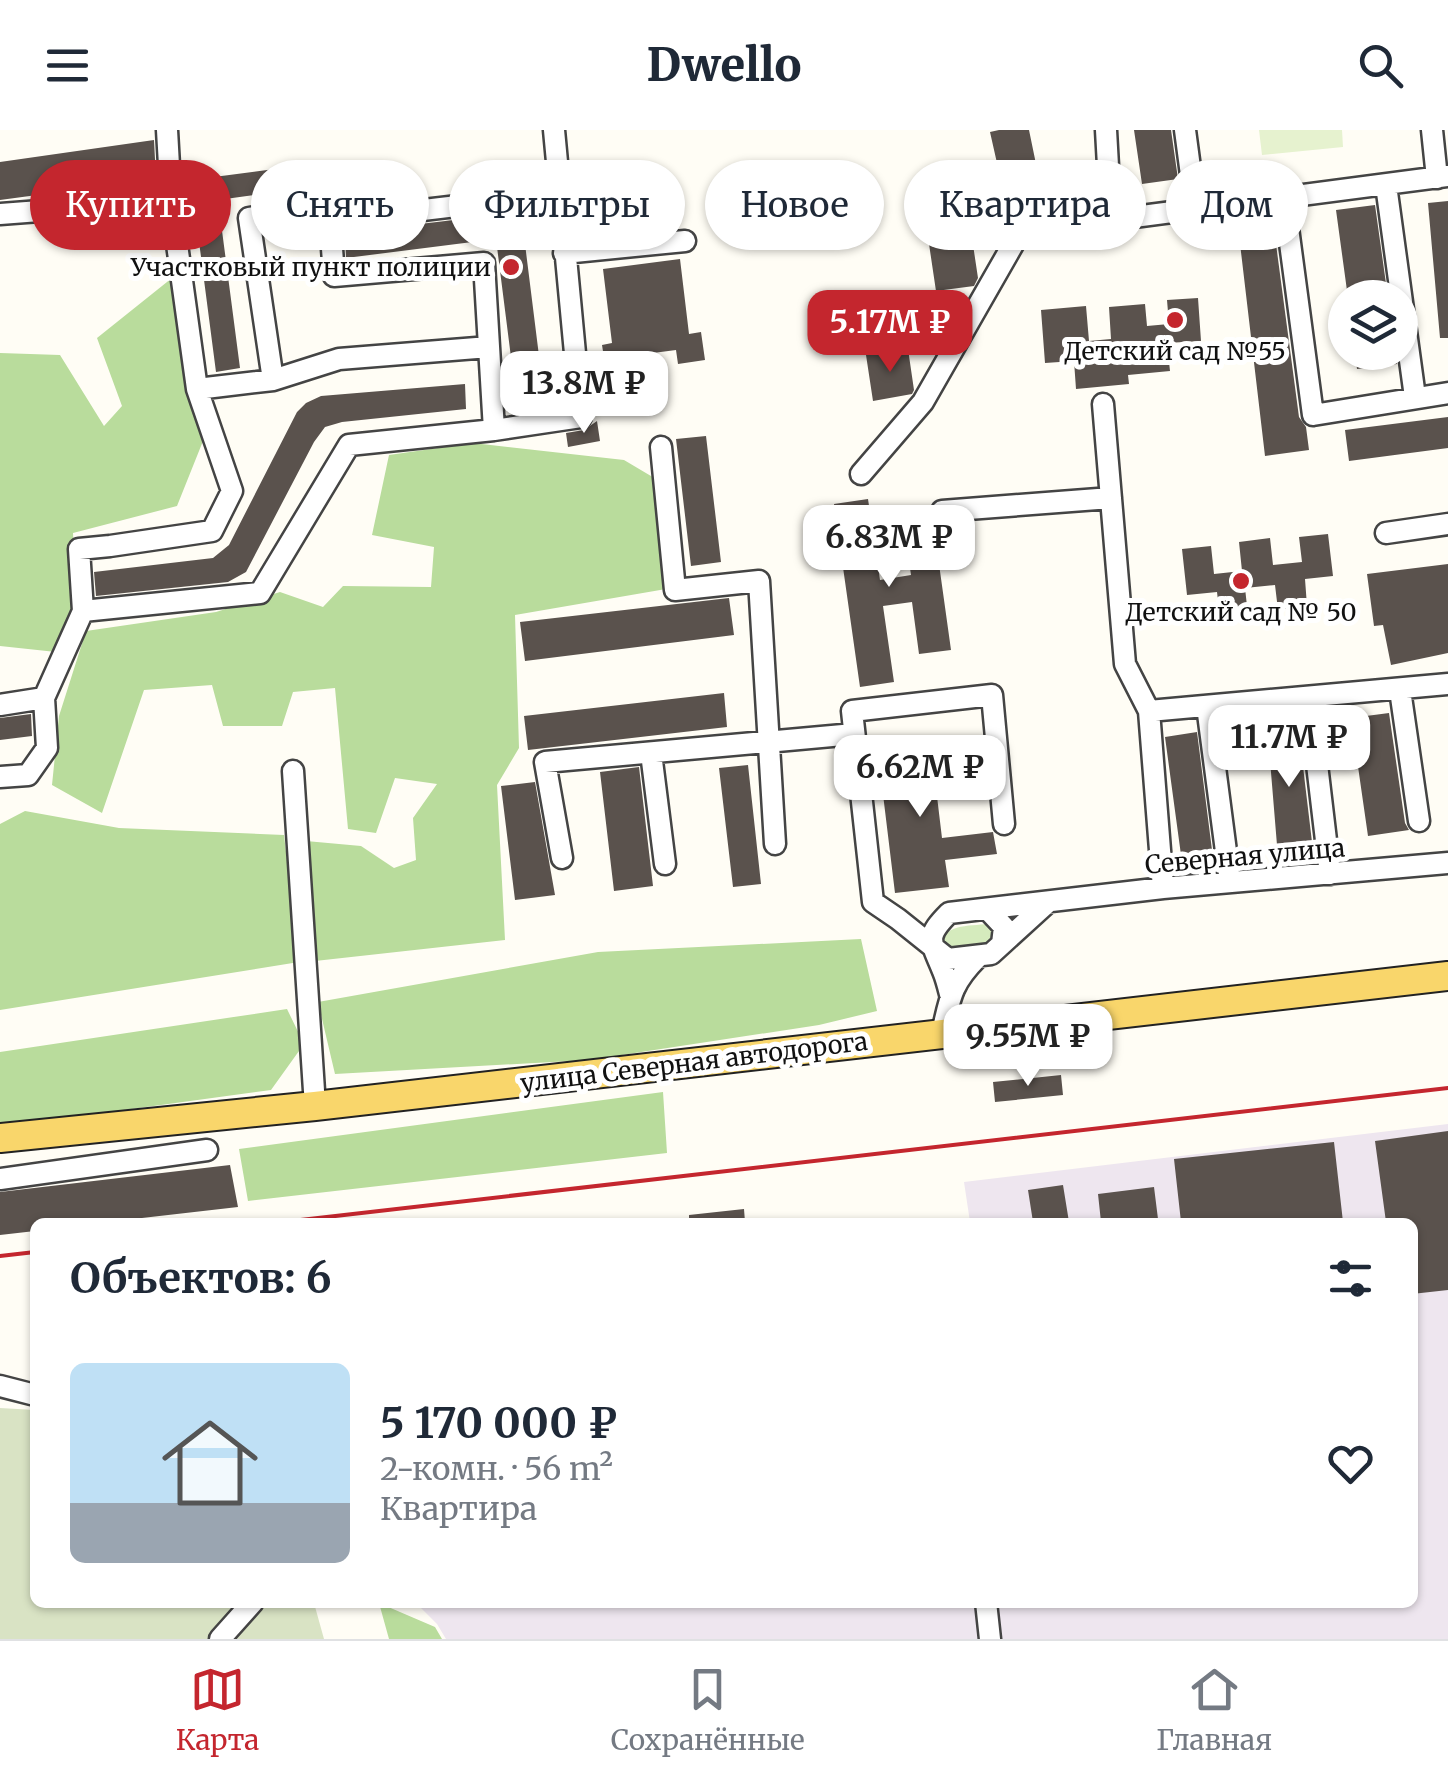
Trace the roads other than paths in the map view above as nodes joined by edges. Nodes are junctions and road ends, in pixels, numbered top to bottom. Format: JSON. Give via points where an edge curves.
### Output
{"nodes":[{"id":1,"x":168,"y":130,"type":"edge"},
{"id":2,"x":554,"y":130,"type":"edge"},
{"id":3,"x":1106,"y":130,"type":"edge"},
{"id":4,"x":1184,"y":130,"type":"edge"},
{"id":5,"x":1432,"y":130,"type":"edge"},
{"id":6,"x":170,"y":160,"type":"edge"},
{"id":7,"x":556,"y":160,"type":"edge"},
{"id":8,"x":1108,"y":160,"type":"edge"},
{"id":9,"x":1189,"y":160,"type":"edge"},
{"id":10,"x":1443,"y":177,"type":"edge"},
{"id":11,"x":1386,"y":185,"type":"junction"},
{"id":12,"x":1308,"y":195,"type":"edge"},
{"id":13,"x":30,"y":212,"type":"edge"},
{"id":14,"x":0,"y":214,"type":"edge"},
{"id":15,"x":178,"y":250,"type":"edge"},
{"id":16,"x":254,"y":250,"type":"edge"},
{"id":17,"x":332,"y":250,"type":"edge"},
{"id":18,"x":564,"y":250,"type":"edge"},
{"id":19,"x":594,"y":250,"type":"edge"},
{"id":20,"x":1010,"y":250,"type":"edge"},
{"id":21,"x":1291,"y":250,"type":"edge"},
{"id":22,"x":564,"y":253,"type":"junction"},
{"id":23,"x":490,"y":347,"type":"junction"},
{"id":24,"x":273,"y":380,"type":"junction"},
{"id":25,"x":196,"y":389,"type":"junction"},
{"id":26,"x":1448,"y":393,"type":"edge"},
{"id":27,"x":1414,"y":397,"type":"junction"},
{"id":28,"x":1104,"y":404,"type":"dead end"},
{"id":29,"x":494,"y":430,"type":"junction"},
{"id":30,"x":661,"y":447,"type":"dead end"},
{"id":31,"x":861,"y":474,"type":"dead end"},
{"id":32,"x":1111,"y":498,"type":"junction"},
{"id":33,"x":942,"y":512,"type":"dead end"},
{"id":34,"x":1448,"y":524,"type":"edge"},
{"id":35,"x":1386,"y":533,"type":"dead end"},
{"id":36,"x":83,"y":611,"type":"junction"},
{"id":37,"x":1448,"y":684,"type":"edge"},
{"id":38,"x":1400,"y":690,"type":"junction"},
{"id":39,"x":44,"y":698,"type":"junction"},
{"id":40,"x":1309,"y":698,"type":"junction"},
{"id":41,"x":0,"y":705,"type":"edge"},
{"id":42,"x":1206,"y":706,"type":"junction"},
{"id":43,"x":1149,"y":711,"type":"junction"},
{"id":44,"x":854,"y":734,"type":"junction"},
{"id":45,"x":769,"y":742,"type":"junction"},
{"id":46,"x":651,"y":753,"type":"junction"},
{"id":47,"x":292,"y":772,"type":"dead end"},
{"id":48,"x":0,"y":777,"type":"edge"},
{"id":49,"x":1419,"y":821,"type":"dead end"},
{"id":50,"x":1004,"y":824,"type":"dead end"},
{"id":51,"x":775,"y":844,"type":"dead end"},
{"id":52,"x":562,"y":858,"type":"dead end"},
{"id":53,"x":1448,"y":863,"type":"edge"},
{"id":54,"x":665,"y":864,"type":"dead end"},
{"id":55,"x":1330,"y":874,"type":"junction"},
{"id":56,"x":1230,"y":882,"type":"junction"},
{"id":57,"x":1162,"y":888,"type":"junction"},
{"id":58,"x":1046,"y":903,"type":"junction"},
{"id":59,"x":987,"y":909,"type":"junction"},
{"id":60,"x":948,"y":913,"type":"junction"},
{"id":61,"x":898,"y":919,"type":"junction"},
{"id":62,"x":1002,"y":944,"type":"junction"},
{"id":63,"x":931,"y":946,"type":"junction"},
{"id":64,"x":977,"y":958,"type":"junction"},
{"id":65,"x":1448,"y":976,"type":"edge"},
{"id":66,"x":950,"y":994,"type":"junction"},
{"id":67,"x":942,"y":1033,"type":"junction"},
{"id":68,"x":316,"y":1106,"type":"junction"},
{"id":69,"x":0,"y":1138,"type":"edge"},
{"id":70,"x":207,"y":1150,"type":"dead end"},
{"id":71,"x":0,"y":1179,"type":"edge"},
{"id":72,"x":0,"y":1386,"type":"edge"},
{"id":73,"x":30,"y":1394,"type":"edge"},
{"id":74,"x":248,"y":1608,"type":"edge"},
{"id":75,"x":987,"y":1608,"type":"edge"},
{"id":76,"x":220,"y":1639,"type":"edge"},
{"id":77,"x":990,"y":1639,"type":"edge"}],
"edges":[{"from":1,"to":6,"type":"street"},
{"from":2,"to":7,"type":"street"},
{"from":3,"to":8,"type":"street"},
{"from":4,"to":9,"type":"street"},
{"from":5,"to":10,"type":"street"},
{"from":10,"to":11,"type":"street"},
{"from":11,"to":12,"type":"street"},
{"from":11,"to":27,"type":"street"},
{"from":13,"to":14,"type":"street"},
{"from":15,"to":25,"type":"street"},
{"from":16,"to":24,"type":"street"},
{"from":17,"to":23,"type":"street","via":[[334,276],[484,263]]},
{"from":18,"to":22,"type":"street"},
{"from":19,"to":22,"type":"street"},
{"from":20,"to":31,"type":"street","via":[[924,402]]},
{"from":21,"to":27,"type":"street","via":[[1313,414]]},
{"from":22,"to":29,"type":"street","via":[[582,417]]},
{"from":23,"to":24,"type":"street","via":[[340,358]]},
{"from":23,"to":29,"type":"street"},
{"from":24,"to":25,"type":"street"},
{"from":25,"to":36,"type":"street","via":[[232,490],[212,530],[79,549]]},
{"from":26,"to":27,"type":"street"},
{"from":28,"to":32,"type":"street"},
{"from":29,"to":36,"type":"street","via":[[349,445],[260,592]]},
{"from":30,"to":45,"type":"street","via":[[675,590],[759,582]]},
{"from":32,"to":33,"type":"street"},
{"from":32,"to":43,"type":"street","via":[[1125,664]]},
{"from":34,"to":35,"type":"street"},
{"from":36,"to":39,"type":"street"},
{"from":37,"to":38,"type":"street"},
{"from":38,"to":40,"type":"street"},
{"from":38,"to":49,"type":"street"},
{"from":39,"to":41,"type":"street"},
{"from":39,"to":48,"type":"street","via":[[48,748],[28,776]]},
{"from":40,"to":42,"type":"street"},
{"from":40,"to":55,"type":"street"},
{"from":42,"to":43,"type":"street"},
{"from":42,"to":56,"type":"street"},
{"from":43,"to":57,"type":"street"},
{"from":44,"to":45,"type":"street"},
{"from":44,"to":50,"type":"street","via":[[852,711],[992,695]]},
{"from":44,"to":61,"type":"street","via":[[873,902]]},
{"from":45,"to":46,"type":"street"},
{"from":45,"to":51,"type":"street"},
{"from":46,"to":52,"type":"street","via":[[545,762]]},
{"from":46,"to":54,"type":"street"},
{"from":47,"to":68,"type":"street"},
{"from":53,"to":55,"type":"street","name":"Северная улица"},
{"from":55,"to":56,"type":"street","name":"Северная улица"},
{"from":56,"to":57,"type":"street","name":"Северная улица"},
{"from":57,"to":58,"type":"street","name":"Северная улица"},
{"from":58,"to":59,"type":"street","name":"Северная улица"},
{"from":58,"to":62,"type":"street"},
{"from":59,"to":60,"type":"street"},
{"from":59,"to":62,"type":"street","via":[[1004,927]]},
{"from":60,"to":61,"type":"street"},
{"from":60,"to":63,"type":"street"},
{"from":61,"to":63,"type":"street"},
{"from":62,"to":64,"type":"street"},
{"from":63,"to":64,"type":"street","via":[[948,959]]},
{"from":63,"to":66,"type":"street"},
{"from":64,"to":66,"type":"street"},
{"from":65,"to":67,"type":"main road","name":"улица Северная автодорога"},
{"from":66,"to":67,"type":"street"},
{"from":67,"to":68,"type":"main road","name":"улица Северная автодорога"},
{"from":68,"to":69,"type":"main road","name":"улица Северная автодорога"},
{"from":70,"to":71,"type":"street"},
{"from":72,"to":73,"type":"street"},
{"from":74,"to":76,"type":"street"},
{"from":75,"to":77,"type":"street"}]}
